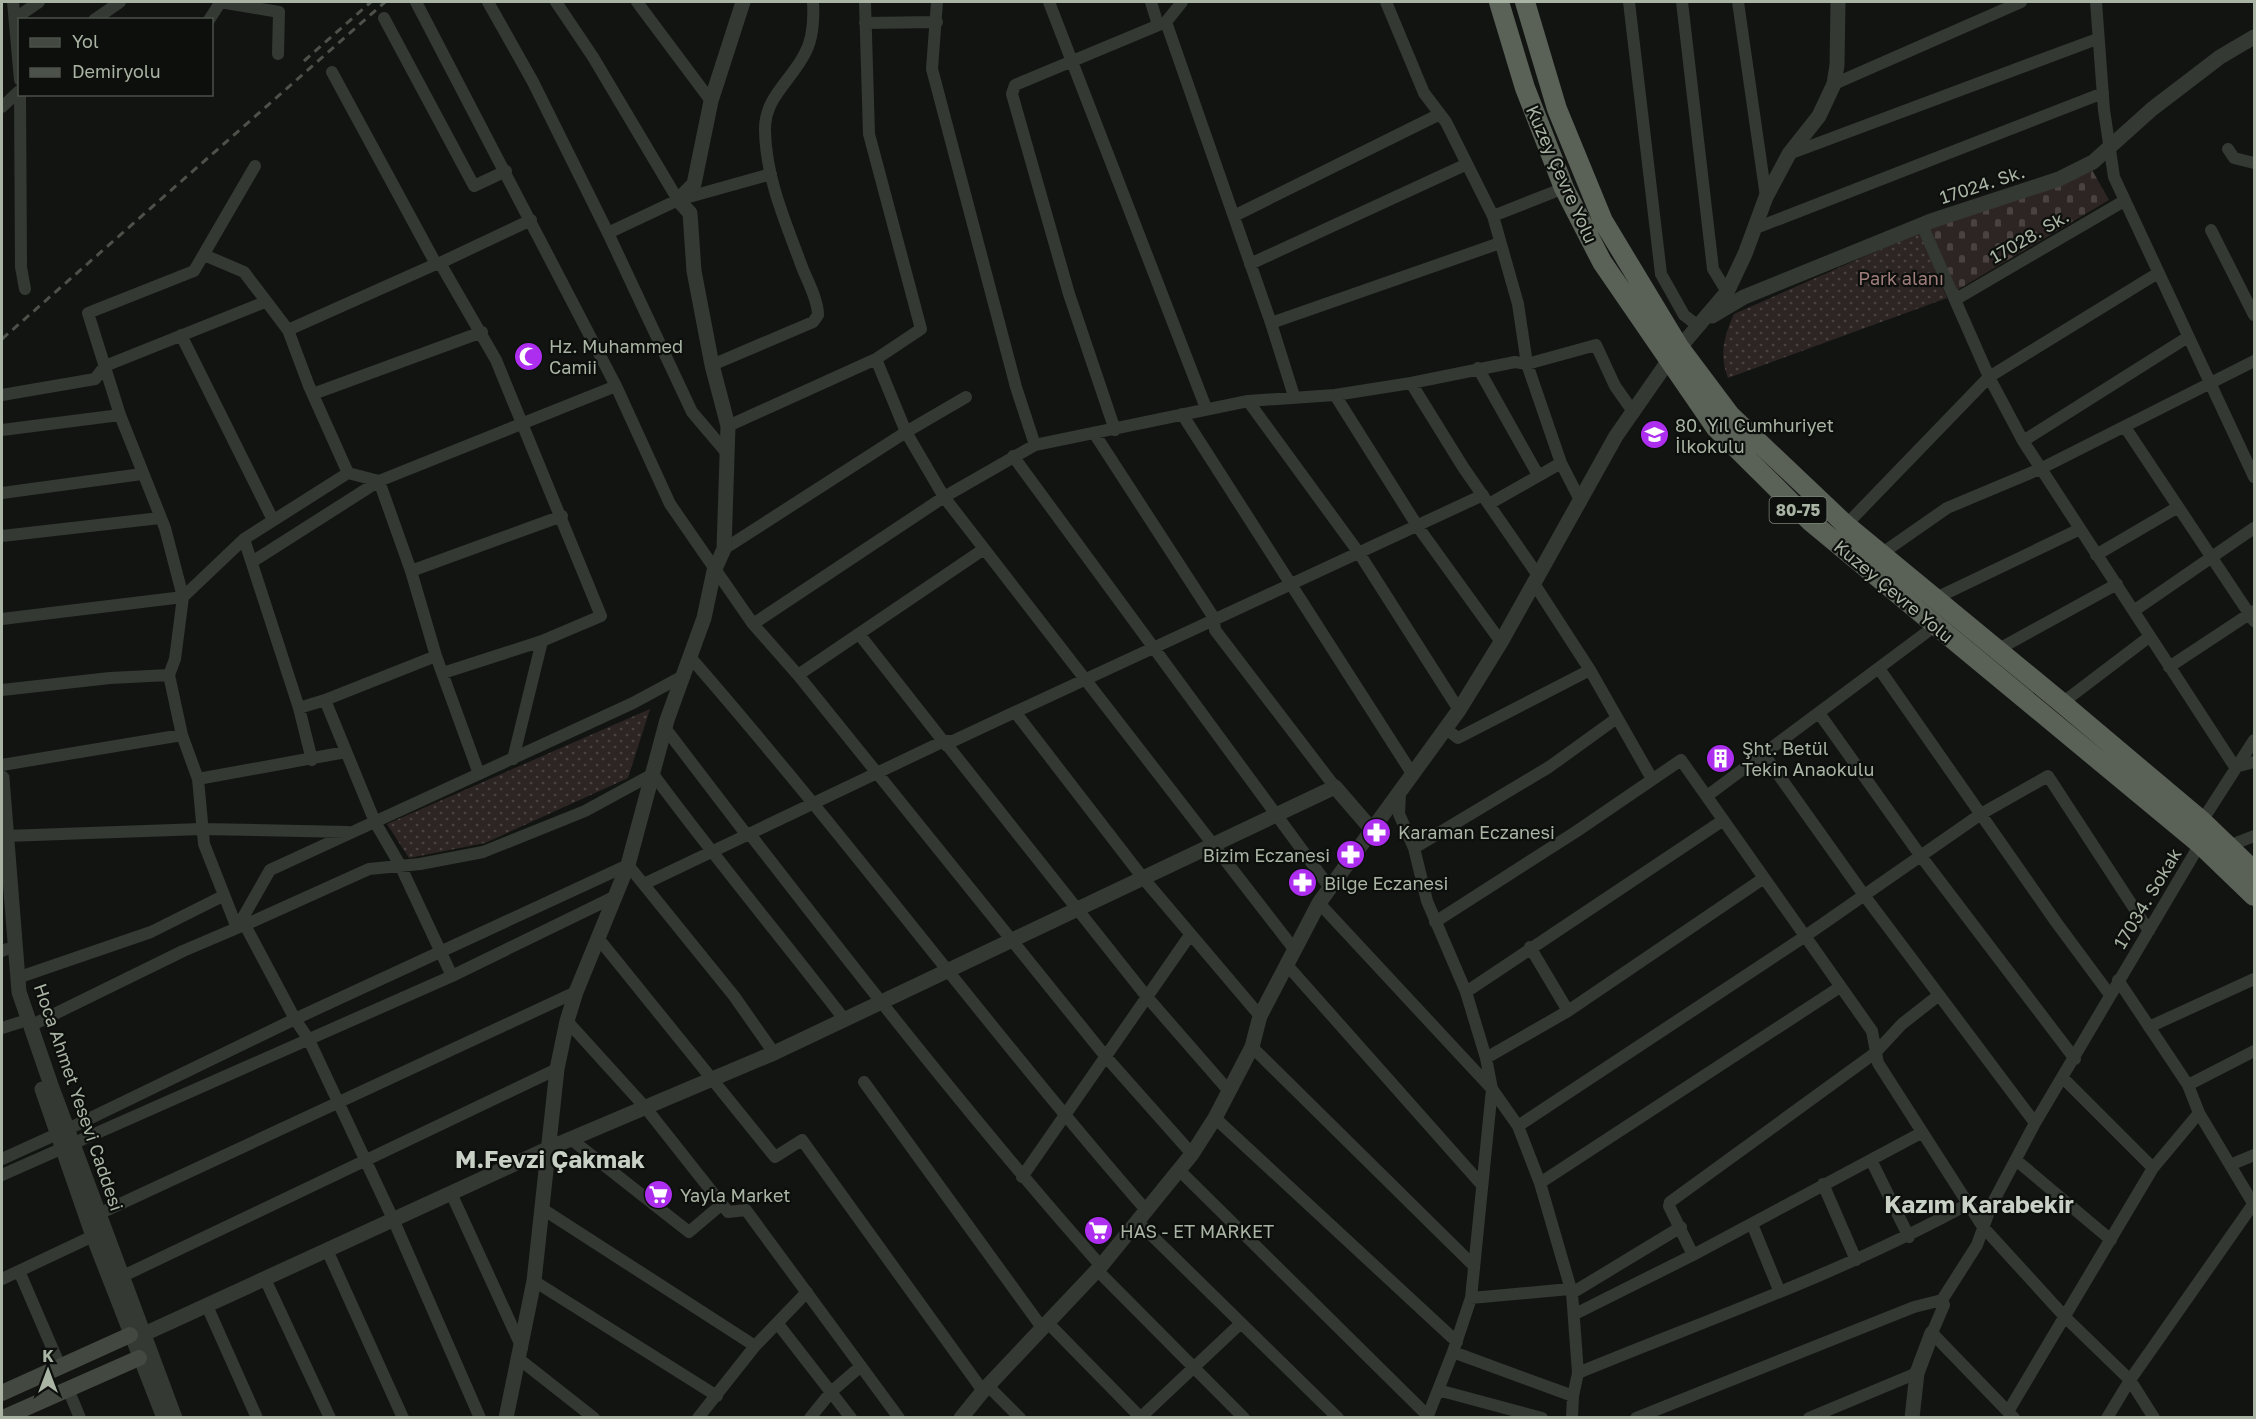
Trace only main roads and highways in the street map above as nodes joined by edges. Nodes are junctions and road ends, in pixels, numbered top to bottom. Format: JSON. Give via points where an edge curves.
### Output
{"nodes":[{"id":1,"x":1499,"y":2,"type":"edge"},
{"id":2,"x":1525,"y":2,"type":"edge"},
{"id":3,"x":1674,"y":354,"type":"junction"},
{"id":4,"x":2254,"y":872,"type":"edge"},
{"id":5,"x":2254,"y":896,"type":"edge"},
{"id":6,"x":136,"y":1335,"type":"road end"},
{"id":7,"x":139,"y":1358,"type":"road end"},
{"id":8,"x":2,"y":1393,"type":"edge"},
{"id":9,"x":5,"y":1417,"type":"edge"}],
"edges":[{"from":1,"to":3,"type":"highway","name":"Kuzey Çevre Yolu","number":"80-75","via":[[1525,88],[1564,188],[1602,262]]},
{"from":2,"to":3,"type":"highway","name":"Kuzey Çevre Yolu","number":"80-75","via":[[1557,109],[1603,220]]},
{"from":3,"to":4,"type":"highway","name":"Kuzey Çevre Yolu","number":"80-75","via":[[1730,415],[1845,525],[2202,821]]},
{"from":3,"to":5,"type":"highway","name":"Kuzey Çevre Yolu","number":"80-75","via":[[1724,436],[1810,522],[2200,844]]},
{"from":6,"to":8,"type":"main road"},
{"from":7,"to":9,"type":"main road"}]}
